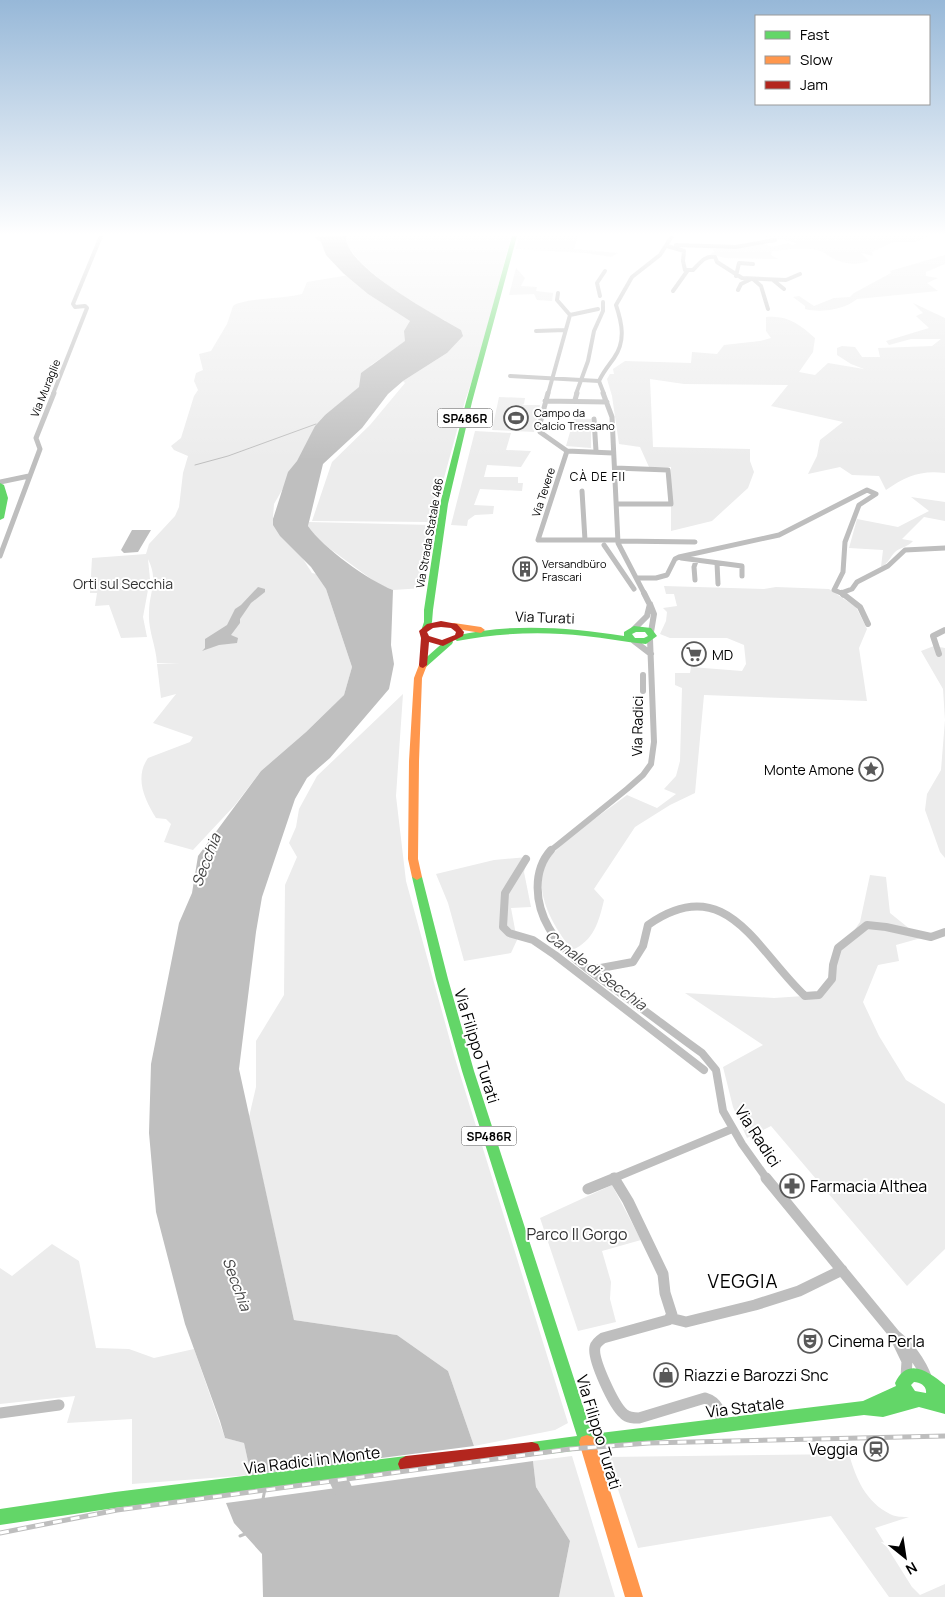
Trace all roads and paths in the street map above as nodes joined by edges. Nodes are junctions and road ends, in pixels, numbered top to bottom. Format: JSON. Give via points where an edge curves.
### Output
{"nodes":[{"id":1,"x":86,"y":311,"type":"edge"},
{"id":2,"x":494,"y":311,"type":"edge"},
{"id":3,"x":566,"y":311,"type":"edge"},
{"id":4,"x":588,"y":311,"type":"edge"},
{"id":5,"x":618,"y":311,"type":"edge"},
{"id":6,"x":570,"y":315,"type":"junction"},
{"id":7,"x":565,"y":330,"type":"junction"},
{"id":8,"x":536,"y":331,"type":"dead end"},
{"id":9,"x":510,"y":376,"type":"dead end"},
{"id":10,"x":551,"y":378,"type":"junction"},
{"id":11,"x":599,"y":381,"type":"junction"},
{"id":12,"x":545,"y":401,"type":"junction"},
{"id":13,"x":607,"y":402,"type":"junction"},
{"id":14,"x":567,"y":450,"type":"junction"},
{"id":15,"x":613,"y":453,"type":"junction"},
{"id":16,"x":615,"y":468,"type":"junction"},
{"id":17,"x":29,"y":476,"type":"junction"},
{"id":18,"x":0,"y":484,"type":"edge"},
{"id":19,"x":582,"y":491,"type":"dead end"},
{"id":20,"x":617,"y":504,"type":"junction"},
{"id":21,"x":0,"y":518,"type":"edge"},
{"id":22,"x":585,"y":540,"type":"junction"},
{"id":23,"x":618,"y":540,"type":"junction"},
{"id":24,"x":695,"y":542,"type":"dead end"},
{"id":25,"x":945,"y":548,"type":"edge"},
{"id":26,"x":0,"y":556,"type":"edge"},
{"id":27,"x":679,"y":557,"type":"junction"},
{"id":28,"x":696,"y":561,"type":"junction"},
{"id":29,"x":717,"y":564,"type":"junction"},
{"id":30,"x":742,"y":576,"type":"dead end"},
{"id":31,"x":637,"y":578,"type":"junction"},
{"id":32,"x":694,"y":580,"type":"dead end"},
{"id":33,"x":718,"y":584,"type":"dead end"},
{"id":34,"x":841,"y":593,"type":"junction"},
{"id":35,"x":430,"y":602,"type":"junction"},
{"id":36,"x":649,"y":603,"type":"junction"},
{"id":37,"x":868,"y":624,"type":"dead end"},
{"id":38,"x":451,"y":625,"type":"junction"},
{"id":39,"x":945,"y":630,"type":"edge"},
{"id":40,"x":487,"y":631,"type":"junction"},
{"id":41,"x":425,"y":633,"type":"junction"},
{"id":42,"x":632,"y":635,"type":"junction"},
{"id":43,"x":651,"y":636,"type":"junction"},
{"id":44,"x":453,"y":640,"type":"junction"},
{"id":45,"x":651,"y":654,"type":"junction"},
{"id":46,"x":938,"y":654,"type":"dead end"},
{"id":47,"x":423,"y":665,"type":"junction"},
{"id":48,"x":945,"y":932,"type":"edge"},
{"id":49,"x":590,"y":970,"type":"junction"},
{"id":50,"x":732,"y":1129,"type":"junction"},
{"id":51,"x":614,"y":1178,"type":"junction"},
{"id":52,"x":588,"y":1189,"type":"dead end"},
{"id":53,"x":842,"y":1270,"type":"junction"},
{"id":54,"x":670,"y":1318,"type":"junction"},
{"id":55,"x":895,"y":1335,"type":"junction"},
{"id":56,"x":906,"y":1377,"type":"junction"},
{"id":57,"x":929,"y":1381,"type":"junction"},
{"id":58,"x":904,"y":1390,"type":"junction"},
{"id":59,"x":945,"y":1394,"type":"edge"},
{"id":60,"x":921,"y":1402,"type":"junction"},
{"id":61,"x":59,"y":1405,"type":"dead end"},
{"id":62,"x":945,"y":1407,"type":"edge"},
{"id":63,"x":864,"y":1408,"type":"junction"},
{"id":64,"x":0,"y":1413,"type":"edge"},
{"id":65,"x":722,"y":1425,"type":"junction"},
{"id":66,"x":628,"y":1437,"type":"joint"},
{"id":67,"x":0,"y":1517,"type":"edge"},
{"id":68,"x":634,"y":1597,"type":"edge"}],
"edges":[{"from":1,"to":17,"type":"street","name":"Via Muraglie","via":[[36,438],[40,449]]},
{"from":2,"to":35,"type":"main road","name":"Via Strada Statale 486","number":"SP486R","via":[[444,504]]},
{"from":3,"to":6,"type":"street"},
{"from":4,"to":6,"type":"street"},
{"from":5,"to":11,"type":"street","via":[[623,326],[622,340]]},
{"from":6,"to":7,"type":"street"},
{"from":7,"to":8,"type":"street"},
{"from":7,"to":10,"type":"street"},
{"from":9,"to":10,"type":"street"},
{"from":10,"to":11,"type":"street"},
{"from":10,"to":12,"type":"street"},
{"from":11,"to":13,"type":"street"},
{"from":12,"to":13,"type":"street"},
{"from":12,"to":14,"type":"street","via":[[540,432]]},
{"from":13,"to":15,"type":"street","via":[[612,417]]},
{"from":14,"to":15,"type":"street"},
{"from":14,"to":22,"type":"street","name":"Via Tevere","via":[[538,540]]},
{"from":15,"to":16,"type":"street"},
{"from":16,"to":20,"type":"street"},
{"from":16,"to":20,"type":"street","via":[[668,470],[672,504]]},
{"from":17,"to":18,"type":"street"},
{"from":17,"to":26,"type":"street","name":"Via Muraglie"},
{"from":18,"to":21,"type":"main road","via":[[5,503]]},
{"from":19,"to":22,"type":"street"},
{"from":20,"to":23,"type":"street"},
{"from":22,"to":23,"type":"street"},
{"from":23,"to":24,"type":"street"},
{"from":23,"to":31,"type":"street","name":"Via Radici"},
{"from":25,"to":34,"type":"street","via":[[905,550],[888,566]]},
{"from":27,"to":28,"type":"street"},
{"from":27,"to":31,"type":"street","via":[[667,575]]},
{"from":27,"to":34,"type":"street","via":[[779,535],[870,490],[876,494],[859,505],[845,542],[843,572],[834,587]]},
{"from":28,"to":29,"type":"street"},
{"from":28,"to":32,"type":"street"},
{"from":29,"to":30,"type":"street","via":[[742,566]]},
{"from":29,"to":33,"type":"street"},
{"from":31,"to":36,"type":"street","name":"Via Radici"},
{"from":34,"to":37,"type":"street","via":[[860,607]]},
{"from":35,"to":38,"type":"main road","via":[[437,616]]},
{"from":35,"to":41,"type":"main road","number":"SP486R","via":[[426,610],[429,623]]},
{"from":36,"to":42,"type":"street","via":[[647,616]]},
{"from":36,"to":43,"type":"street","name":"Via Radici","via":[[654,618]]},
{"from":38,"to":40,"type":"main road"},
{"from":38,"to":41,"type":"main road","via":[[435,624]]},
{"from":38,"to":44,"type":"main road","via":[[460,632]]},
{"from":39,"to":46,"type":"street","via":[[933,636]]},
{"from":40,"to":42,"type":"main road","name":"Via Turati","via":[[523,628]]},
{"from":40,"to":44,"type":"main road"},
{"from":41,"to":44,"type":"main road","via":[[433,642]]},
{"from":41,"to":47,"type":"main road","number":"SP486R"},
{"from":42,"to":43,"type":"main road","name":"Via Turati","via":[[643,642]]},
{"from":42,"to":45,"type":"street"},
{"from":43,"to":45,"type":"street","name":"Via Radici"},
{"from":44,"to":47,"type":"main road"},
{"from":45,"to":49,"type":"street","name":"Via Radici","via":[[654,742],[651,764],[627,789],[556,845],[544,858],[538,872],[538,892],[549,928],[566,949]]},
{"from":47,"to":68,"type":"main road","name":"Via Filippo Turati","number":"SP486R","via":[[418,678],[413,858],[468,1071]]},
{"from":48,"to":49,"type":"street","via":[[931,937],[867,925],[838,948],[832,979],[819,995],[805,996],[744,928],[721,910],[690,906],[666,913],[648,926],[643,946],[634,962]]},
{"from":49,"to":50,"type":"street","name":"Via Radici","via":[[711,1062],[719,1080],[723,1111]]},
{"from":50,"to":51,"type":"street"},
{"from":50,"to":53,"type":"street","name":"Via Radici","via":[[771,1184]]},
{"from":51,"to":52,"type":"street"},
{"from":51,"to":54,"type":"street","via":[[663,1274]]},
{"from":53,"to":54,"type":"street","via":[[799,1291],[707,1317],[686,1322]]},
{"from":53,"to":55,"type":"street","name":"Via Radici"},
{"from":54,"to":65,"type":"street","via":[[603,1338],[595,1346],[612,1398],[622,1413],[630,1418],[705,1398],[720,1410]]},
{"from":55,"to":56,"type":"street","via":[[907,1361]]},
{"from":55,"to":57,"type":"street","via":[[924,1369]]},
{"from":56,"to":57,"type":"main road","via":[[914,1374]]},
{"from":56,"to":58,"type":"main road"},
{"from":57,"to":59,"type":"main road"},
{"from":57,"to":60,"type":"main road","via":[[933,1396]]},
{"from":58,"to":60,"type":"main road","via":[[909,1397]]},
{"from":58,"to":63,"type":"main road","name":"Via Statale"},
{"from":60,"to":62,"type":"main road","name":"Via Statale"},
{"from":60,"to":63,"type":"main road","name":"Via Statale","via":[[870,1410]]},
{"from":61,"to":64,"type":"street"},
{"from":63,"to":65,"type":"main road","name":"Via Statale"},
{"from":65,"to":66,"type":"main road","name":"Via Statale"},
{"from":66,"to":67,"type":"main road","name":"Via Radici in Monte"}]}
